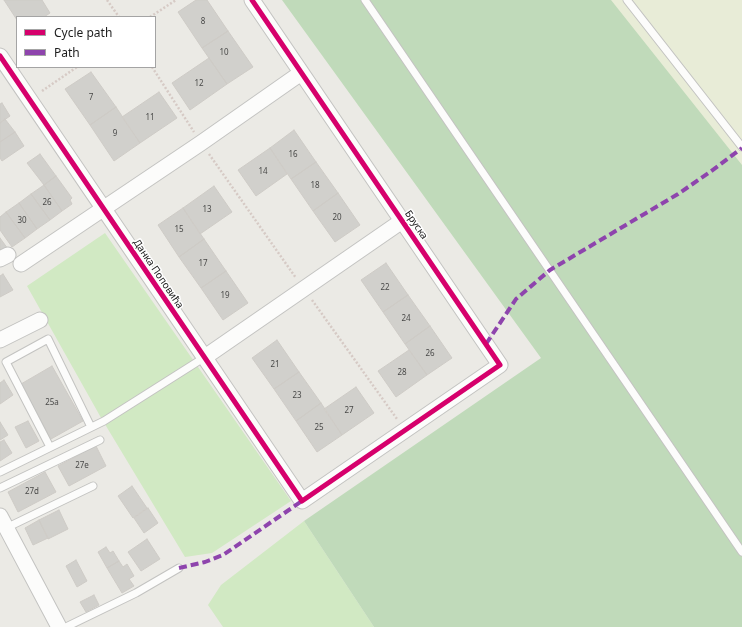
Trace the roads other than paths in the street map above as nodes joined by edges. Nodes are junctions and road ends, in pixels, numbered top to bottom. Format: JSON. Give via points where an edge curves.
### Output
{"nodes":[{"id":1,"x":252,"y":0,"type":"edge"},
{"id":2,"x":365,"y":0,"type":"edge"},
{"id":3,"x":627,"y":0,"type":"edge"},
{"id":4,"x":0,"y":56,"type":"edge"},
{"id":5,"x":301,"y":73,"type":"junction"},
{"id":6,"x":742,"y":147,"type":"edge"},
{"id":7,"x":103,"y":210,"type":"junction"},
{"id":8,"x":402,"y":221,"type":"junction"},
{"id":9,"x":21,"y":264,"type":"dead end"},
{"id":10,"x":40,"y":320,"type":"dead end"},
{"id":11,"x":0,"y":340,"type":"edge"},
{"id":12,"x":204,"y":357,"type":"junction"},
{"id":13,"x":91,"y":427,"type":"junction"},
{"id":14,"x":100,"y":440,"type":"dead end"},
{"id":15,"x":50,"y":447,"type":"junction"},
{"id":16,"x":0,"y":472,"type":"edge"},
{"id":17,"x":93,"y":486,"type":"dead end"},
{"id":18,"x":0,"y":488,"type":"edge"},
{"id":19,"x":302,"y":501,"type":"joint"},
{"id":20,"x":3,"y":522,"type":"edge"},
{"id":21,"x":742,"y":552,"type":"edge"},
{"id":22,"x":179,"y":568,"type":"dead end"},
{"id":23,"x":59,"y":627,"type":"edge"},
{"id":24,"x":66,"y":627,"type":"edge"}],
"edges":[{"from":1,"to":5,"type":"street","name":"Бруска"},
{"from":2,"to":21,"type":"lane"},
{"from":3,"to":6,"type":"lane"},
{"from":4,"to":7,"type":"street","name":"Данка Поповића"},
{"from":5,"to":7,"type":"street"},
{"from":5,"to":8,"type":"street","name":"Бруска"},
{"from":7,"to":9,"type":"street"},
{"from":7,"to":12,"type":"street","name":"Данка Поповића"},
{"from":8,"to":12,"type":"street","name":"Бруска"},
{"from":8,"to":19,"type":"street","name":"Бруска","via":[[500,365]]},
{"from":10,"to":11,"type":"street"},
{"from":12,"to":13,"type":"lane"},
{"from":12,"to":19,"type":"street","name":"Данка Поповића"},
{"from":13,"to":15,"type":"lane"},
{"from":13,"to":15,"type":"lane","via":[[48,339],[6,362]]},
{"from":14,"to":18,"type":"lane"},
{"from":15,"to":16,"type":"lane"},
{"from":17,"to":20,"type":"lane"},
{"from":20,"to":23,"type":"street"},
{"from":22,"to":24,"type":"lane","via":[[136,593]]}]}
